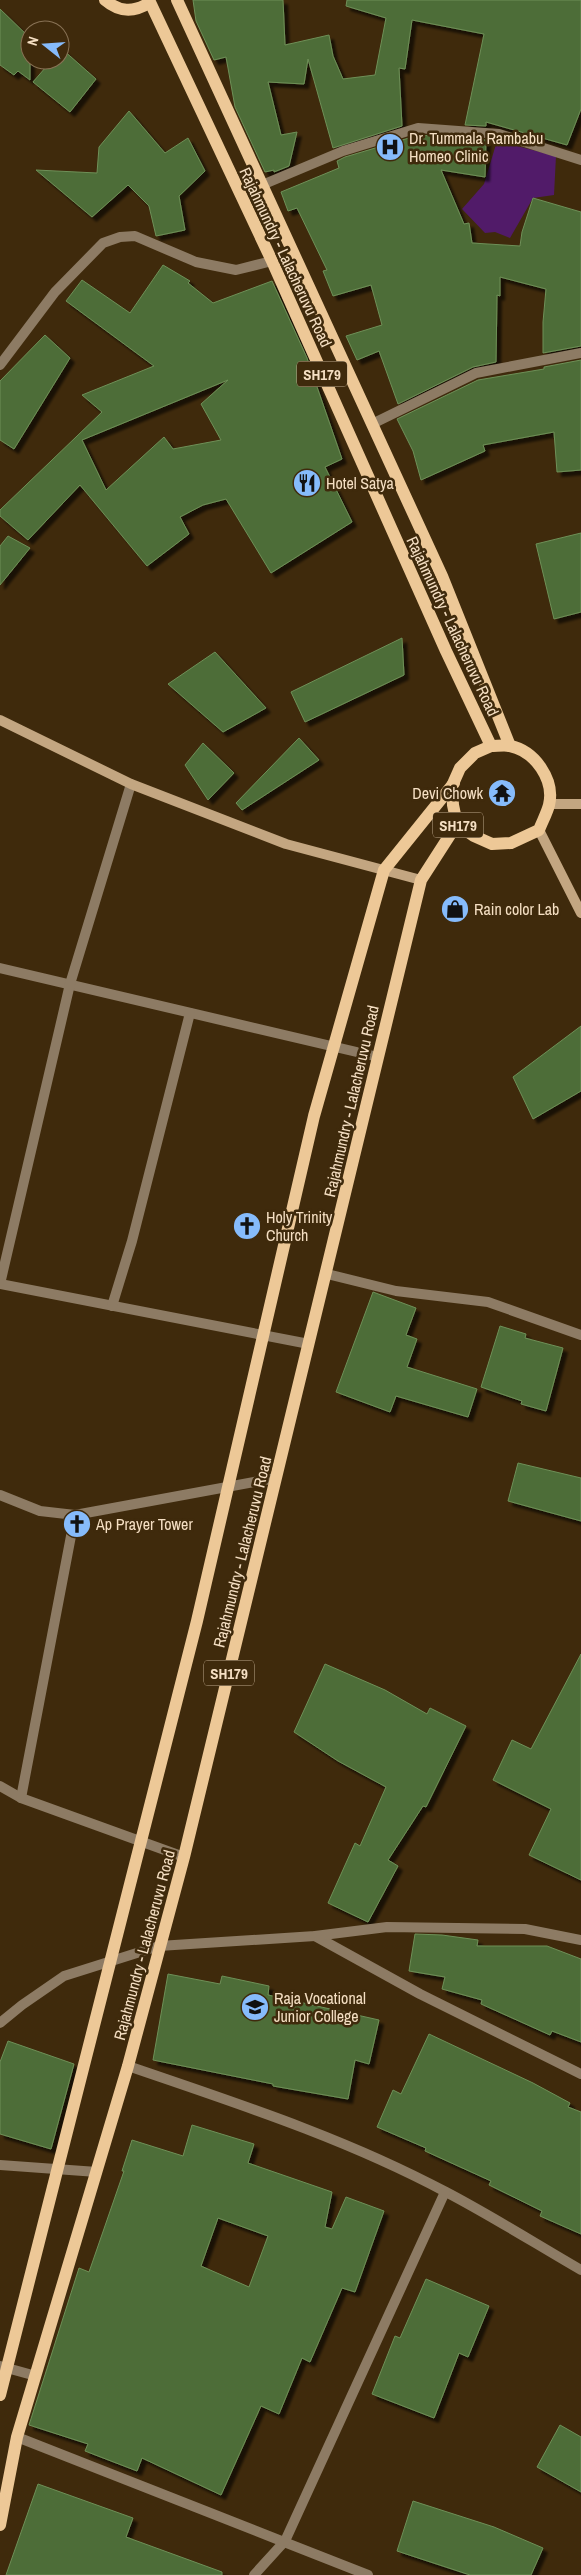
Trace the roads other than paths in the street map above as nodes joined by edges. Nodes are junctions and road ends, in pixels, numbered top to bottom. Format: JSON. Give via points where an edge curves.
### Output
{"nodes":[{"id":1,"x":105,"y":0,"type":"edge"},
{"id":2,"x":177,"y":0,"type":"edge"},
{"id":3,"x":149,"y":2,"type":"edge"},
{"id":4,"x":581,"y":160,"type":"edge"},
{"id":5,"x":262,"y":186,"type":"junction"},
{"id":6,"x":272,"y":261,"type":"junction"},
{"id":7,"x":581,"y":353,"type":"edge"},
{"id":8,"x":0,"y":364,"type":"edge"},
{"id":9,"x":372,"y":424,"type":"junction"},
{"id":10,"x":0,"y":720,"type":"edge"},
{"id":11,"x":491,"y":746,"type":"junction"},
{"id":12,"x":510,"y":746,"type":"junction"},
{"id":13,"x":454,"y":783,"type":"junction"},
{"id":14,"x":131,"y":784,"type":"junction"},
{"id":15,"x":550,"y":804,"type":"junction"},
{"id":16,"x":581,"y":804,"type":"edge"},
{"id":17,"x":457,"y":824,"type":"junction"},
{"id":18,"x":539,"y":830,"type":"junction"},
{"id":19,"x":384,"y":870,"type":"junction"},
{"id":20,"x":421,"y":880,"type":"junction"},
{"id":21,"x":581,"y":913,"type":"edge"},
{"id":22,"x":0,"y":968,"type":"edge"},
{"id":23,"x":70,"y":984,"type":"junction"},
{"id":24,"x":190,"y":1013,"type":"junction"},
{"id":25,"x":334,"y":1047,"type":"junction"},
{"id":26,"x":378,"y":1057,"type":"junction"},
{"id":27,"x":327,"y":1274,"type":"junction"},
{"id":28,"x":0,"y":1284,"type":"edge"},
{"id":29,"x":112,"y":1306,"type":"junction"},
{"id":30,"x":263,"y":1334,"type":"junction"},
{"id":31,"x":581,"y":1335,"type":"edge"},
{"id":32,"x":309,"y":1344,"type":"junction"},
{"id":33,"x":276,"y":1478,"type":"junction"},
{"id":34,"x":228,"y":1487,"type":"junction"},
{"id":35,"x":0,"y":1495,"type":"edge"},
{"id":36,"x":75,"y":1515,"type":"junction"},
{"id":37,"x":0,"y":1786,"type":"edge"},
{"id":38,"x":21,"y":1798,"type":"junction"},
{"id":39,"x":141,"y":1841,"type":"junction"},
{"id":40,"x":184,"y":1856,"type":"junction"},
{"id":41,"x":315,"y":1936,"type":"junction"},
{"id":42,"x":581,"y":1940,"type":"edge"},
{"id":43,"x":159,"y":1946,"type":"junction"},
{"id":44,"x":111,"y":1961,"type":"junction"},
{"id":45,"x":0,"y":2023,"type":"edge"},
{"id":46,"x":128,"y":2066,"type":"junction"},
{"id":47,"x":581,"y":2074,"type":"edge"},
{"id":48,"x":0,"y":2165,"type":"edge"},
{"id":49,"x":59,"y":2169,"type":"junction"},
{"id":50,"x":97,"y":2172,"type":"junction"},
{"id":51,"x":445,"y":2192,"type":"junction"},
{"id":52,"x":581,"y":2270,"type":"edge"},
{"id":53,"x":4,"y":2367,"type":"edge"},
{"id":54,"x":36,"y":2376,"type":"junction"},
{"id":55,"x":0,"y":2395,"type":"edge"},
{"id":56,"x":18,"y":2437,"type":"junction"},
{"id":57,"x":0,"y":2525,"type":"edge"},
{"id":58,"x":285,"y":2541,"type":"junction"},
{"id":59,"x":254,"y":2575,"type":"edge"},
{"id":60,"x":368,"y":2575,"type":"edge"}],
"edges":[{"from":1,"to":3,"type":"main road","via":[[115,9],[137,11]]},
{"from":2,"to":5,"type":"main road","number":"SH179"},
{"from":3,"to":6,"type":"main road","name":"Rajahmundry - Lalacheruvu Road","number":"SH179"},
{"from":4,"to":5,"type":"street","via":[[499,134],[418,128],[343,151]]},
{"from":5,"to":9,"type":"main road","number":"SH179"},
{"from":6,"to":8,"type":"street","via":[[236,270],[196,262],[135,236],[103,243],[55,292]]},
{"from":6,"to":11,"type":"main road","name":"Rajahmundry - Lalacheruvu Road","number":"SH179"},
{"from":7,"to":9,"type":"street","via":[[476,373]]},
{"from":9,"to":12,"type":"main road","number":"SH179","via":[[442,576]]},
{"from":10,"to":14,"type":"street"},
{"from":11,"to":12,"type":"main road"},
{"from":11,"to":13,"type":"main road","number":"SH179","via":[[475,753],[460,768]]},
{"from":12,"to":15,"type":"main road","via":[[528,753],[542,767],[549,785]]},
{"from":13,"to":17,"type":"main road","number":"SH179","via":[[453,805]]},
{"from":13,"to":19,"type":"main road","number":"SH179"},
{"from":14,"to":19,"type":"street","via":[[286,844]]},
{"from":14,"to":23,"type":"street"},
{"from":15,"to":16,"type":"street"},
{"from":15,"to":18,"type":"main road"},
{"from":17,"to":18,"type":"main road","number":"SH179","via":[[492,844],[511,844]]},
{"from":17,"to":20,"type":"main road","name":"Rajahmundry - Lalacheruvu Road","number":"SH179"},
{"from":18,"to":21,"type":"street"},
{"from":19,"to":20,"type":"street"},
{"from":19,"to":25,"type":"main road","number":"SH179"},
{"from":20,"to":26,"type":"main road","name":"Rajahmundry - Lalacheruvu Road","number":"SH179"},
{"from":22,"to":23,"type":"street"},
{"from":23,"to":24,"type":"street"},
{"from":23,"to":28,"type":"street"},
{"from":24,"to":25,"type":"street"},
{"from":24,"to":29,"type":"street","via":[[135,1231]]},
{"from":25,"to":26,"type":"street"},
{"from":25,"to":30,"type":"main road","number":"SH179","via":[[314,1116]]},
{"from":26,"to":27,"type":"main road","name":"Rajahmundry - Lalacheruvu Road","number":"SH179"},
{"from":27,"to":31,"type":"street","via":[[396,1291],[488,1302]]},
{"from":27,"to":32,"type":"main road","name":"Rajahmundry - Lalacheruvu Road","number":"SH179"},
{"from":28,"to":29,"type":"street"},
{"from":29,"to":30,"type":"street"},
{"from":30,"to":32,"type":"street"},
{"from":30,"to":34,"type":"main road","number":"SH179"},
{"from":32,"to":33,"type":"main road","name":"Rajahmundry - Lalacheruvu Road","number":"SH179"},
{"from":33,"to":34,"type":"street"},
{"from":33,"to":40,"type":"main road","name":"Rajahmundry - Lalacheruvu Road","number":"SH179"},
{"from":34,"to":36,"type":"street"},
{"from":34,"to":39,"type":"main road","number":"SH179"},
{"from":35,"to":36,"type":"street","via":[[40,1511]]},
{"from":36,"to":38,"type":"street"},
{"from":37,"to":38,"type":"street"},
{"from":38,"to":39,"type":"street"},
{"from":39,"to":40,"type":"street"},
{"from":39,"to":44,"type":"main road","number":"SH179"},
{"from":40,"to":43,"type":"main road","name":"Rajahmundry - Lalacheruvu Road","number":"SH179"},
{"from":41,"to":42,"type":"street","via":[[397,1927],[525,1930]]},
{"from":41,"to":43,"type":"street"},
{"from":41,"to":47,"type":"street","via":[[420,1994]]},
{"from":43,"to":44,"type":"street"},
{"from":43,"to":46,"type":"main road","name":"Rajahmundry - Lalacheruvu Road","number":"SH179"},
{"from":44,"to":45,"type":"street","via":[[64,1976]]},
{"from":44,"to":49,"type":"main road","number":"SH179"},
{"from":46,"to":50,"type":"main road","name":"Rajahmundry - Lalacheruvu Road","number":"SH179"},
{"from":46,"to":51,"type":"street","via":[[269,2114]]},
{"from":48,"to":49,"type":"street"},
{"from":49,"to":50,"type":"street"},
{"from":49,"to":53,"type":"main road","number":"SH179"},
{"from":50,"to":54,"type":"main road","name":"Rajahmundry - Lalacheruvu Road","number":"SH179"},
{"from":51,"to":52,"type":"street"},
{"from":51,"to":58,"type":"street"},
{"from":53,"to":54,"type":"street"},
{"from":53,"to":55,"type":"main road","number":"SH179"},
{"from":54,"to":56,"type":"main road","name":"Rajahmundry - Lalacheruvu Road","number":"SH179"},
{"from":56,"to":57,"type":"main road","name":"Rajahmundry - Lalacheruvu Road","number":"SH179"},
{"from":56,"to":58,"type":"street"},
{"from":58,"to":59,"type":"street"},
{"from":58,"to":60,"type":"street"}]}
